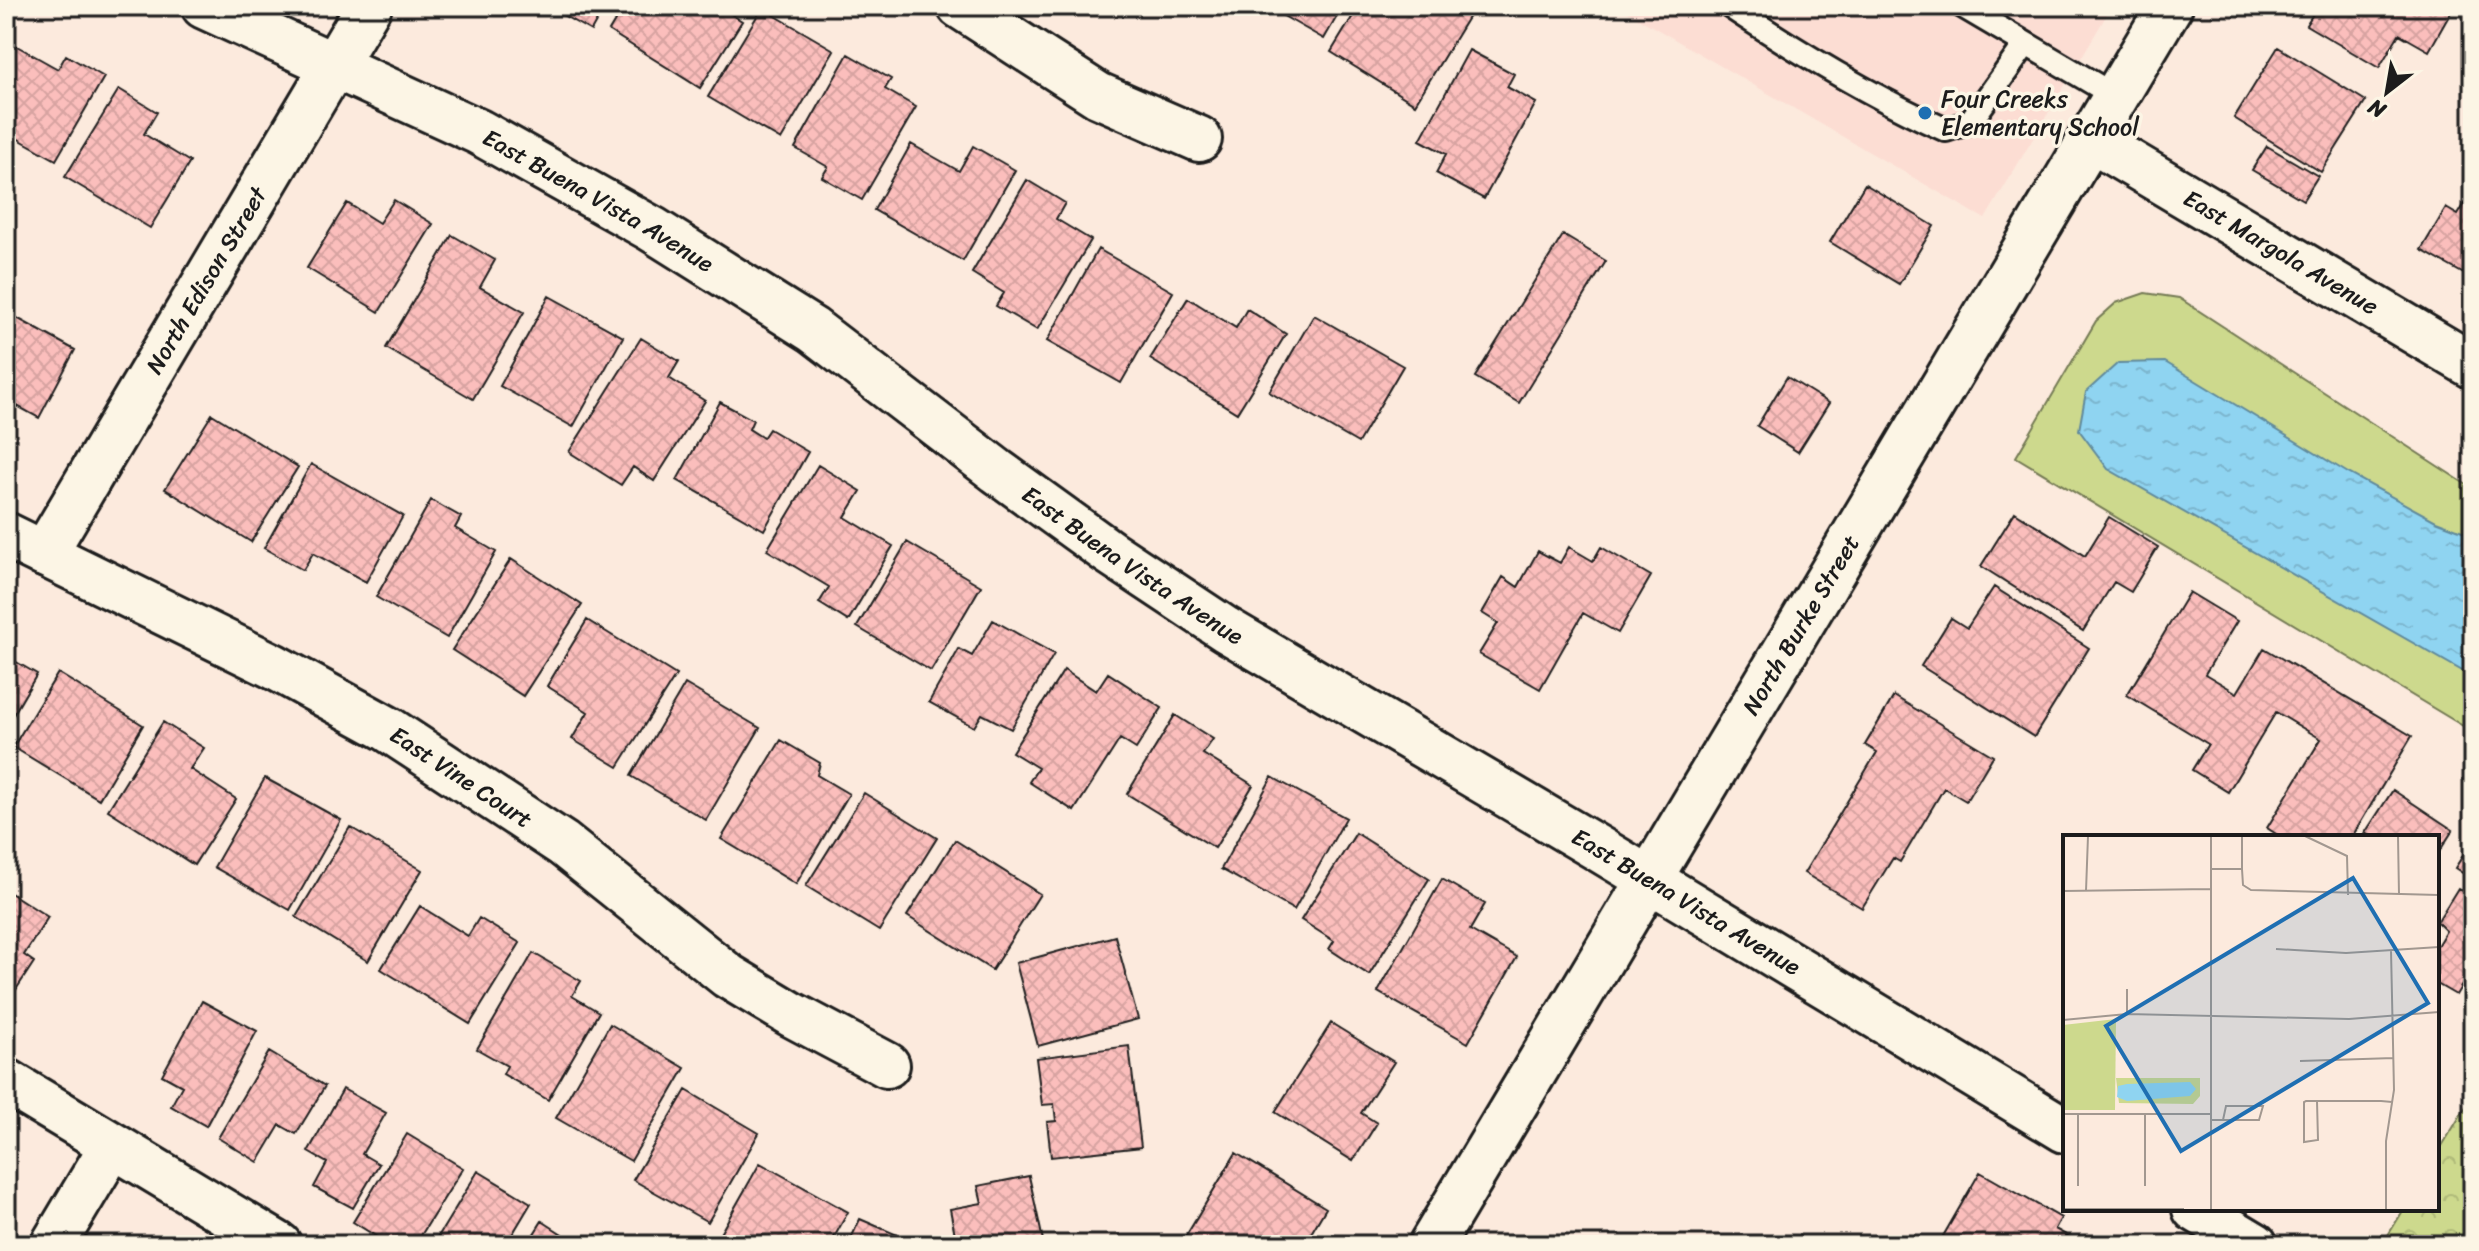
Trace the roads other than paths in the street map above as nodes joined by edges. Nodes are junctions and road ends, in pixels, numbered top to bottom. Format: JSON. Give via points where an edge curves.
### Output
{"nodes":[{"id":1,"x":204,"y":6,"type":"edge"},
{"id":2,"x":369,"y":6,"type":"edge"},
{"id":3,"x":960,"y":6,"type":"edge"},
{"id":4,"x":1729,"y":6,"type":"edge"},
{"id":5,"x":1962,"y":6,"type":"edge"},
{"id":6,"x":2170,"y":6,"type":"edge"},
{"id":7,"x":2025,"y":45,"type":"junction"},
{"id":8,"x":334,"y":66,"type":"junction"},
{"id":9,"x":2115,"y":96,"type":"junction"},
{"id":10,"x":1199,"y":139,"type":"dead end"},
{"id":11,"x":2090,"y":139,"type":"junction"},
{"id":12,"x":2473,"y":366,"type":"edge"},
{"id":13,"x":25,"y":544,"type":"edge"},
{"id":14,"x":1651,"y":880,"type":"junction"},
{"id":15,"x":887,"y":1065,"type":"dead end"},
{"id":16,"x":6,"y":1081,"type":"edge"},
{"id":17,"x":2063,"y":1129,"type":"edge"},
{"id":18,"x":112,"y":1146,"type":"junction"},
{"id":19,"x":2198,"y":1211,"type":"edge"},
{"id":20,"x":53,"y":1245,"type":"edge"},
{"id":21,"x":279,"y":1245,"type":"edge"},
{"id":22,"x":1431,"y":1245,"type":"edge"},
{"id":23,"x":2255,"y":1245,"type":"edge"}],
"edges":[{"from":1,"to":8,"type":"street","name":"East Buena Vista Avenue"},
{"from":2,"to":8,"type":"street","name":"North Edison Street"},
{"from":3,"to":10,"type":"street","via":[[1098,95]]},
{"from":4,"to":7,"type":"lane","via":[[1907,113],[1946,130],[1970,122]]},
{"from":5,"to":7,"type":"lane"},
{"from":6,"to":9,"type":"street","name":"North Burke Street"},
{"from":7,"to":9,"type":"lane"},
{"from":8,"to":13,"type":"street","name":"North Edison Street"},
{"from":8,"to":14,"type":"street","name":"East Buena Vista Avenue","via":[[479,132],[652,229],[813,330],[1009,480],[1225,629]]},
{"from":9,"to":11,"type":"street","name":"North Burke Street"},
{"from":11,"to":12,"type":"street","name":"East Margola Avenue"},
{"from":11,"to":14,"type":"street","name":"North Burke Street"},
{"from":13,"to":15,"type":"street","name":"East Vine Court","via":[[388,729],[563,844],[728,976]]},
{"from":14,"to":17,"type":"street","name":"East Buena Vista Avenue"},
{"from":14,"to":22,"type":"street","name":"North Burke Street"},
{"from":16,"to":18,"type":"street"},
{"from":18,"to":20,"type":"street"},
{"from":18,"to":21,"type":"street"},
{"from":19,"to":23,"type":"street"}]}
